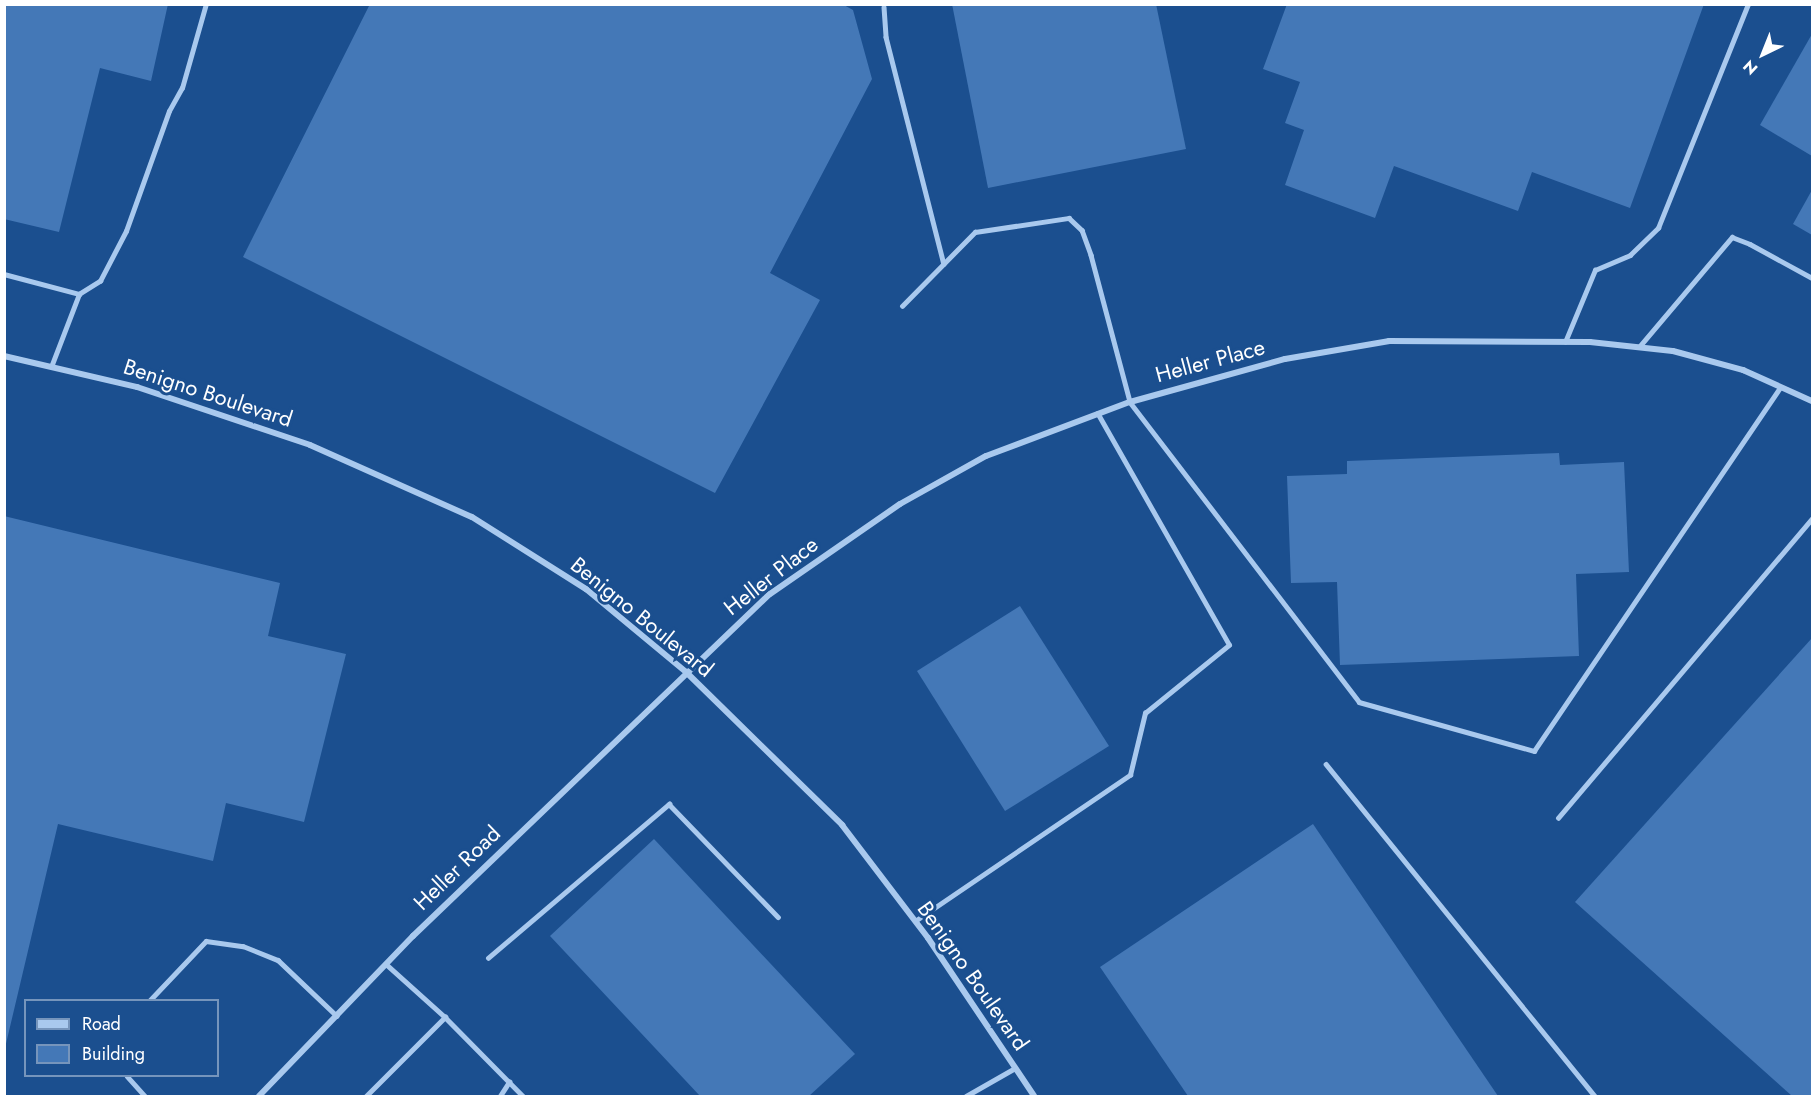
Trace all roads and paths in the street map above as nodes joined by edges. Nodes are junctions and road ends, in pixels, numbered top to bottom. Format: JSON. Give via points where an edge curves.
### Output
{"nodes":[{"id":1,"x":207,"y":4,"type":"edge"},
{"id":2,"x":1748,"y":4,"type":"edge"},
{"id":3,"x":884,"y":7,"type":"dead end"},
{"id":4,"x":944,"y":264,"type":"junction"},
{"id":5,"x":4,"y":274,"type":"edge"},
{"id":6,"x":1812,"y":278,"type":"edge"},
{"id":7,"x":79,"y":294,"type":"junction"},
{"id":8,"x":902,"y":306,"type":"dead end"},
{"id":9,"x":1565,"y":342,"type":"junction"},
{"id":10,"x":1639,"y":347,"type":"junction"},
{"id":11,"x":4,"y":356,"type":"edge"},
{"id":12,"x":51,"y":367,"type":"junction"},
{"id":13,"x":1780,"y":387,"type":"junction"},
{"id":14,"x":1812,"y":401,"type":"edge"},
{"id":15,"x":1130,"y":402,"type":"junction"},
{"id":16,"x":1098,"y":414,"type":"junction"},
{"id":17,"x":1812,"y":519,"type":"edge"},
{"id":18,"x":686,"y":672,"type":"junction"},
{"id":19,"x":1326,"y":764,"type":"dead end"},
{"id":20,"x":1558,"y":818,"type":"dead end"},
{"id":21,"x":778,"y":917,"type":"dead end"},
{"id":22,"x":915,"y":921,"type":"junction"},
{"id":23,"x":488,"y":958,"type":"dead end"},
{"id":24,"x":386,"y":964,"type":"junction"},
{"id":25,"x":151,"y":999,"type":"edge"},
{"id":26,"x":337,"y":1016,"type":"junction"},
{"id":27,"x":445,"y":1017,"type":"junction"},
{"id":28,"x":1015,"y":1068,"type":"junction"},
{"id":29,"x":128,"y":1077,"type":"edge"},
{"id":30,"x":509,"y":1082,"type":"junction"},
{"id":31,"x":146,"y":1096,"type":"edge"},
{"id":32,"x":259,"y":1096,"type":"edge"},
{"id":33,"x":366,"y":1096,"type":"edge"},
{"id":34,"x":500,"y":1096,"type":"edge"},
{"id":35,"x":524,"y":1096,"type":"edge"},
{"id":36,"x":966,"y":1096,"type":"edge"},
{"id":37,"x":1034,"y":1096,"type":"edge"},
{"id":38,"x":1595,"y":1096,"type":"edge"}],
"edges":[{"from":1,"to":7,"type":"lane","via":[[182,88],[169,111],[126,231],[100,281]]},
{"from":2,"to":9,"type":"lane","via":[[1658,228],[1630,255],[1595,270]]},
{"from":3,"to":4,"type":"lane","via":[[886,37]]},
{"from":4,"to":8,"type":"lane"},
{"from":4,"to":15,"type":"lane","via":[[975,232],[1069,218],[1082,230],[1091,255]]},
{"from":5,"to":7,"type":"lane"},
{"from":6,"to":10,"type":"lane","via":[[1732,237]]},
{"from":7,"to":12,"type":"lane"},
{"from":9,"to":10,"type":"street","name":"Heller Place"},
{"from":9,"to":15,"type":"street","name":"Heller Place","via":[[1389,341],[1285,359]]},
{"from":10,"to":13,"type":"street","name":"Heller Place","via":[[1673,351],[1743,370]]},
{"from":11,"to":12,"type":"street","name":"Benigno Boulevard"},
{"from":12,"to":18,"type":"street","name":"Benigno Boulevard","via":[[137,387],[310,445],[472,517],[586,590]]},
{"from":13,"to":14,"type":"street","name":"Heller Place"},
{"from":13,"to":15,"type":"lane","via":[[1534,751],[1359,702]]},
{"from":15,"to":16,"type":"street","name":"Heller Place"},
{"from":16,"to":18,"type":"street","name":"Heller Place","via":[[986,456],[900,504],[770,594]]},
{"from":16,"to":22,"type":"lane","via":[[1229,645],[1145,713],[1130,775]]},
{"from":17,"to":20,"type":"lane"},
{"from":18,"to":22,"type":"street","name":"Benigno Boulevard","via":[[842,825]]},
{"from":18,"to":24,"type":"street","name":"Heller Road"},
{"from":19,"to":38,"type":"lane"},
{"from":21,"to":23,"type":"lane","via":[[669,804]]},
{"from":22,"to":28,"type":"street","name":"Benigno Boulevard"},
{"from":24,"to":26,"type":"street","name":"Heller Road"},
{"from":24,"to":27,"type":"lane"},
{"from":25,"to":26,"type":"lane","via":[[206,941],[243,946],[278,960]]},
{"from":26,"to":32,"type":"street","name":"Heller Road"},
{"from":27,"to":30,"type":"lane"},
{"from":27,"to":33,"type":"lane"},
{"from":28,"to":36,"type":"lane"},
{"from":28,"to":37,"type":"street","name":"Benigno Boulevard"},
{"from":29,"to":31,"type":"lane"},
{"from":30,"to":34,"type":"lane"},
{"from":30,"to":35,"type":"lane"}]}
